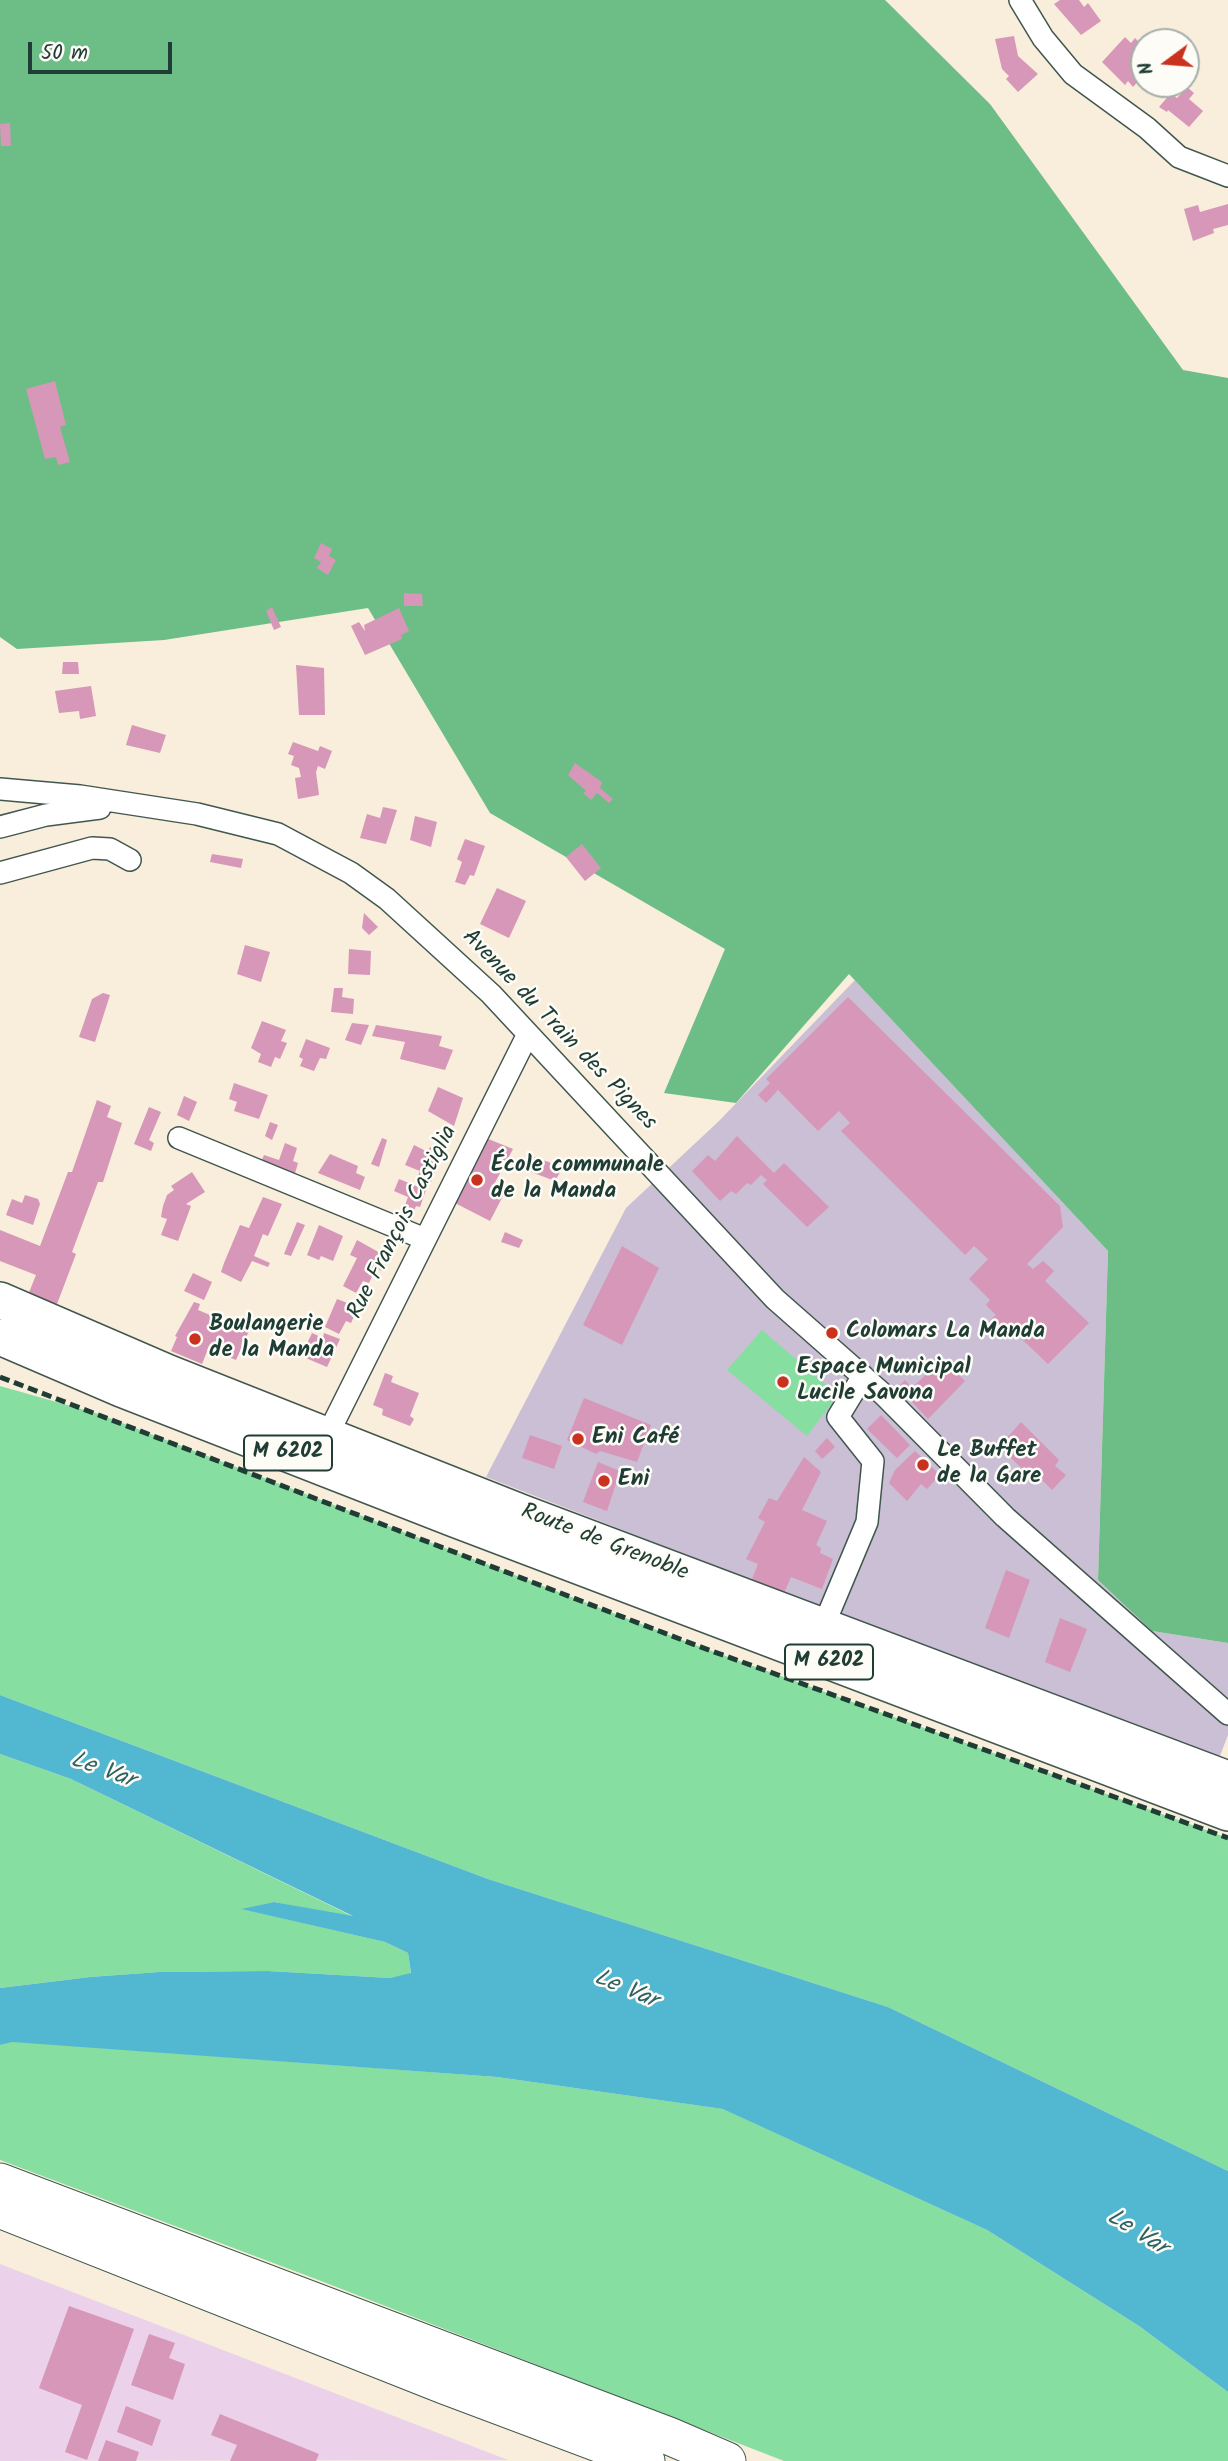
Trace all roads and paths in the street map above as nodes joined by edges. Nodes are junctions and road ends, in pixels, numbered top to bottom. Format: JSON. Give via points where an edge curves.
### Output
{"nodes":[{"id":1,"x":1020,"y":0,"type":"edge"},
{"id":2,"x":1228,"y":176,"type":"edge"},
{"id":3,"x":3,"y":790,"type":"edge"},
{"id":4,"x":158,"y":808,"type":"junction"},
{"id":5,"x":8,"y":825,"type":"edge"},
{"id":6,"x":130,"y":860,"type":"dead end"},
{"id":7,"x":0,"y":873,"type":"edge"},
{"id":8,"x":528,"y":1034,"type":"junction"},
{"id":9,"x":178,"y":1138,"type":"dead end"},
{"id":10,"x":425,"y":1239,"type":"junction"},
{"id":11,"x":0,"y":1300,"type":"edge"},
{"id":12,"x":0,"y":1315,"type":"edge"},
{"id":13,"x":0,"y":1337,"type":"edge"},
{"id":14,"x":0,"y":1353,"type":"edge"},
{"id":15,"x":169,"y":1373,"type":"junction"},
{"id":16,"x":863,"y":1376,"type":"junction"},
{"id":17,"x":121,"y":1389,"type":"junction"},
{"id":18,"x":327,"y":1436,"type":"junction"},
{"id":19,"x":823,"y":1627,"type":"junction"},
{"id":20,"x":1228,"y":1714,"type":"edge"},
{"id":21,"x":1218,"y":1792,"type":"edge"},
{"id":22,"x":0,"y":2182,"type":"edge"},
{"id":23,"x":0,"y":2209,"type":"edge"},
{"id":24,"x":646,"y":2461,"type":"edge"},
{"id":25,"x":727,"y":2461,"type":"edge"}],
"edges":[{"from":1,"to":2,"type":"street","via":[[1073,74],[1180,157]]},
{"from":3,"to":4,"type":"street","name":"Avenue du Train des Pignes"},
{"from":3,"to":5,"type":"street","name":"Avenue du Train des Pignes"},
{"from":4,"to":5,"type":"street","via":[[75,810]]},
{"from":4,"to":8,"type":"street","name":"Avenue du Train des Pignes","via":[[287,837],[351,873],[421,928]]},
{"from":6,"to":7,"type":"street","via":[[110,849],[92,848]]},
{"from":8,"to":10,"type":"street","name":"Rue François Castiglia"},
{"from":8,"to":16,"type":"street","name":"Avenue du Train des Pignes","via":[[752,1275]]},
{"from":9,"to":10,"type":"street"},
{"from":10,"to":18,"type":"street","name":"Rue François Castiglia"},
{"from":11,"to":15,"type":"main road","name":"Route de Grenoble","number":"M 6202"},
{"from":12,"to":15,"type":"main road","number":"M 6202"},
{"from":13,"to":17,"type":"main road","name":"Route de Grenoble","number":"M 6202"},
{"from":14,"to":17,"type":"main road","number":"M 6202","via":[[48,1372]]},
{"from":15,"to":18,"type":"main road","name":"Route de Grenoble","number":"M 6202"},
{"from":16,"to":19,"type":"street","via":[[838,1417],[873,1461],[867,1522]]},
{"from":16,"to":20,"type":"street","name":"Avenue du Train des Pignes","via":[[1005,1517]]},
{"from":17,"to":21,"type":"main road","name":"Route de Grenoble","number":"M 6202","via":[[454,1520]]},
{"from":18,"to":19,"type":"main road","name":"Route de Grenoble","number":"M 6202"},
{"from":19,"to":21,"type":"main road","name":"Route de Grenoble","number":"M 6202"},
{"from":22,"to":25,"type":"highway"},
{"from":23,"to":24,"type":"highway"}]}
